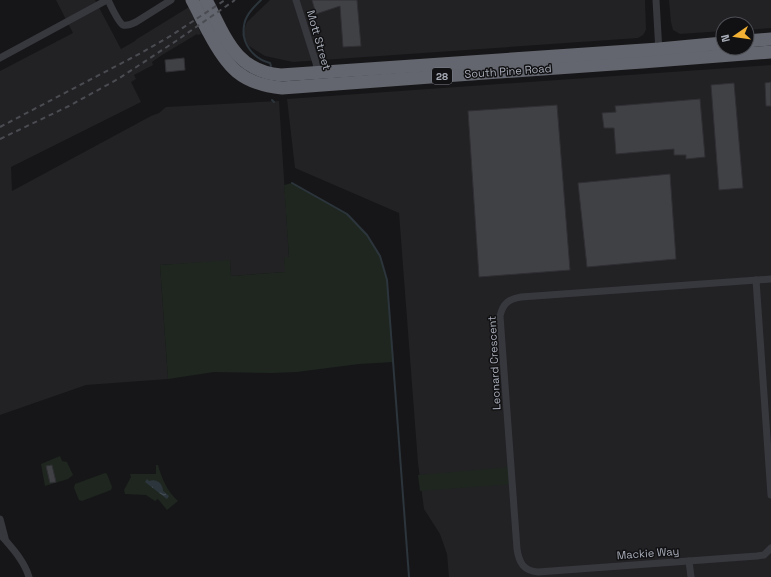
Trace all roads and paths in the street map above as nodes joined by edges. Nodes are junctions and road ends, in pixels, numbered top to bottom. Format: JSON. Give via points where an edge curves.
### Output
{"nodes":[{"id":1,"x":107,"y":0,"type":"edge"},
{"id":2,"x":171,"y":0,"type":"edge"},
{"id":3,"x":192,"y":0,"type":"edge"},
{"id":4,"x":206,"y":0,"type":"edge"},
{"id":5,"x":296,"y":0,"type":"edge"},
{"id":6,"x":656,"y":0,"type":"edge"},
{"id":7,"x":771,"y":39,"type":"edge"},
{"id":8,"x":755,"y":40,"type":"edge"},
{"id":9,"x":715,"y":45,"type":"edge"},
{"id":10,"x":771,"y":52,"type":"edge"},
{"id":11,"x":660,"y":55,"type":"junction"},
{"id":12,"x":0,"y":58,"type":"edge"},
{"id":13,"x":319,"y":79,"type":"junction"},
{"id":14,"x":771,"y":279,"type":"edge"},
{"id":15,"x":756,"y":280,"type":"junction"},
{"id":16,"x":771,"y":495,"type":"edge"},
{"id":17,"x":0,"y":519,"type":"edge"},
{"id":18,"x":3,"y":536,"type":"edge"},
{"id":19,"x":771,"y":548,"type":"edge"},
{"id":20,"x":690,"y":561,"type":"junction"},
{"id":21,"x":525,"y":568,"type":"joint"},
{"id":22,"x":29,"y":577,"type":"edge"},
{"id":23,"x":691,"y":577,"type":"edge"}],
"edges":[{"from":1,"to":2,"type":"street","via":[[120,22],[131,25]]},
{"from":1,"to":12,"type":"street"},
{"from":3,"to":13,"type":"highway","name":"South Pine Road","number":"28","via":[[222,56],[241,75],[254,82],[282,88]]},
{"from":4,"to":13,"type":"highway","name":"South Pine Road","number":"28","via":[[231,47],[245,62],[258,70],[273,74]]},
{"from":5,"to":13,"type":"street","name":"Mott Street"},
{"from":6,"to":11,"type":"street"},
{"from":7,"to":8,"type":"highway"},
{"from":9,"to":11,"type":"highway","name":"South Pine Road","number":"28"},
{"from":10,"to":11,"type":"highway","name":"South Pine Road","number":"28"},
{"from":11,"to":13,"type":"highway","name":"South Pine Road","number":"28","via":[[444,76]]},
{"from":14,"to":15,"type":"street","name":"Leonard Crescent"},
{"from":15,"to":16,"type":"street"},
{"from":15,"to":21,"type":"street","name":"Leonard Crescent","via":[[521,296],[506,303],[500,319],[517,549]]},
{"from":17,"to":18,"type":"street"},
{"from":18,"to":22,"type":"street","via":[[24,563]]},
{"from":19,"to":20,"type":"street","name":"Mackie Way","via":[[760,556]]},
{"from":20,"to":21,"type":"street","name":"Mackie Way","via":[[538,572]]},
{"from":20,"to":23,"type":"street"}]}
